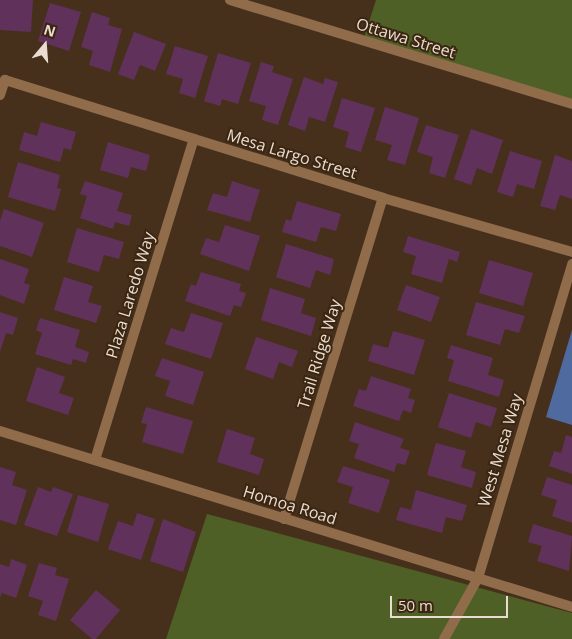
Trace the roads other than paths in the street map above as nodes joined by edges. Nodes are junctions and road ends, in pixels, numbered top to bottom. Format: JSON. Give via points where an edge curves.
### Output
{"nodes":[{"id":1,"x":230,"y":0,"type":"edge"},
{"id":2,"x":0,"y":95,"type":"edge"},
{"id":3,"x":572,"y":104,"type":"edge"},
{"id":4,"x":194,"y":140,"type":"junction"},
{"id":5,"x":383,"y":198,"type":"junction"},
{"id":6,"x":572,"y":252,"type":"edge"},
{"id":7,"x":572,"y":264,"type":"edge"},
{"id":8,"x":0,"y":431,"type":"edge"},
{"id":9,"x":95,"y":460,"type":"junction"},
{"id":10,"x":284,"y":519,"type":"junction"},
{"id":11,"x":478,"y":578,"type":"junction"},
{"id":12,"x":572,"y":607,"type":"edge"},
{"id":13,"x":444,"y":639,"type":"edge"}],
"edges":[{"from":1,"to":3,"type":"street","name":"Ottawa Street"},
{"from":2,"to":4,"type":"street","name":"Mesa Largo Street","via":[[5,80]]},
{"from":4,"to":5,"type":"street","name":"Mesa Largo Street"},
{"from":4,"to":9,"type":"street","name":"Plaza Laredo Way"},
{"from":5,"to":6,"type":"street","name":"Mesa Largo Street"},
{"from":5,"to":10,"type":"street","name":"Trail Ridge Way"},
{"from":7,"to":11,"type":"street","name":"West Mesa Way"},
{"from":8,"to":9,"type":"street","name":"Homoa Road"},
{"from":9,"to":10,"type":"street","name":"Homoa Road"},
{"from":10,"to":11,"type":"street","name":"Homoa Road"},
{"from":11,"to":12,"type":"street","name":"Homoa Road"},
{"from":11,"to":13,"type":"street","name":"West Mesa Way"}]}
